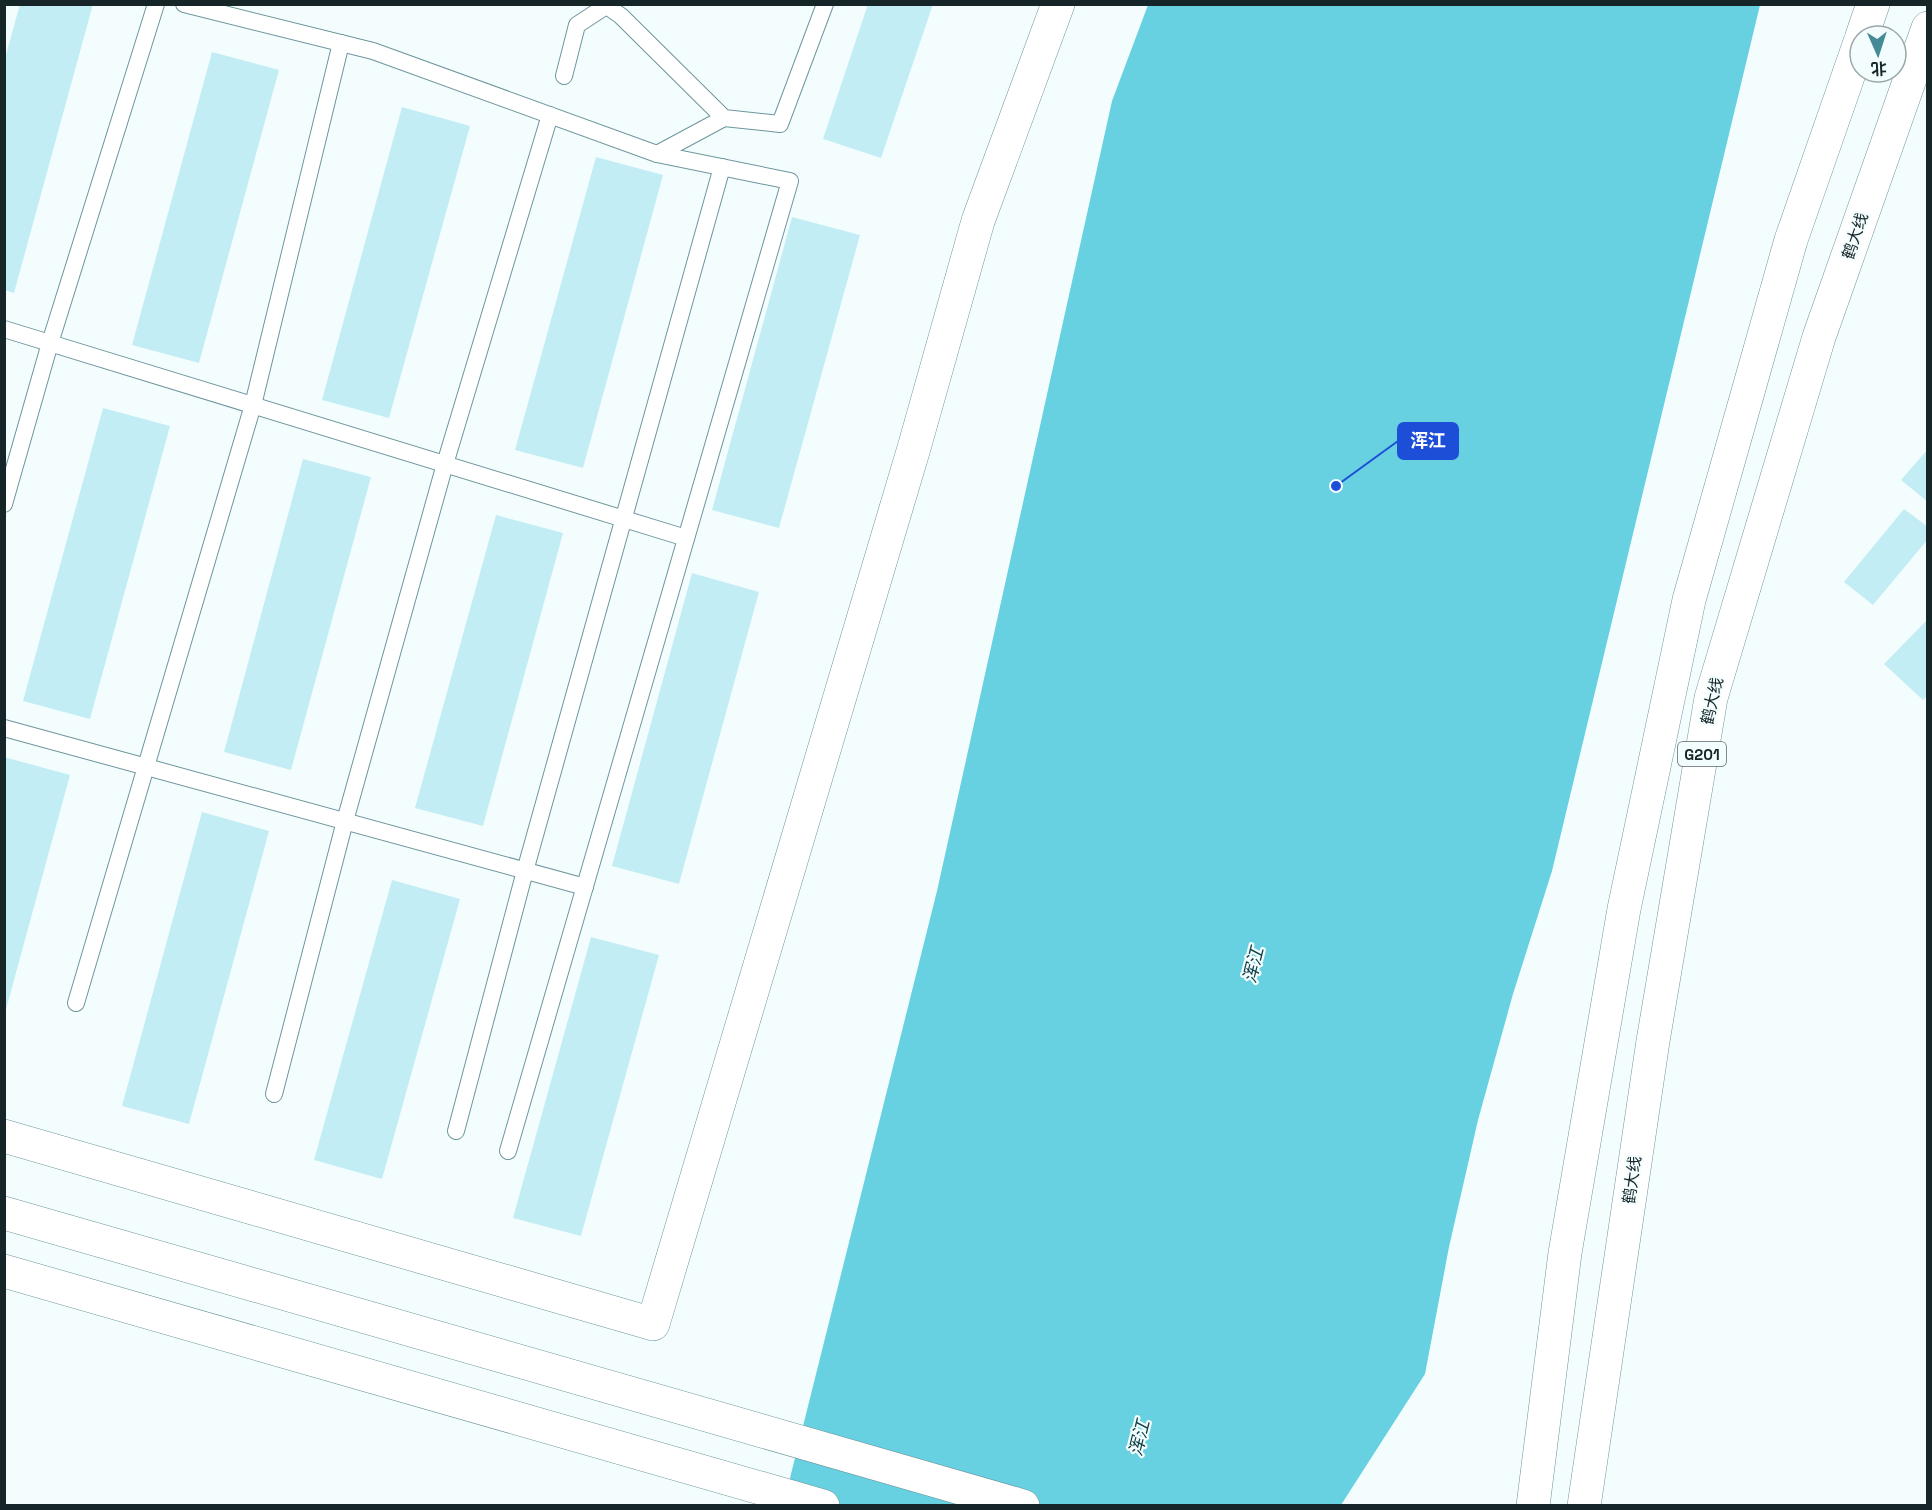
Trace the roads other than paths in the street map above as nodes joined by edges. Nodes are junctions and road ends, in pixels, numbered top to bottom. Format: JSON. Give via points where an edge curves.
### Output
{"nodes":[{"id":1,"x":156,"y":4,"type":"edge"},
{"id":2,"x":184,"y":4,"type":"edge"},
{"id":3,"x":825,"y":4,"type":"edge"},
{"id":4,"x":1058,"y":4,"type":"edge"},
{"id":5,"x":1873,"y":4,"type":"edge"},
{"id":6,"x":605,"y":5,"type":"edge"},
{"id":7,"x":1866,"y":24,"type":"edge"},
{"id":8,"x":1928,"y":28,"type":"edge"},
{"id":9,"x":342,"y":43,"type":"junction"},
{"id":10,"x":564,"y":76,"type":"dead end"},
{"id":11,"x":1848,"y":76,"type":"edge"},
{"id":12,"x":550,"y":115,"type":"junction"},
{"id":13,"x":724,"y":118,"type":"junction"},
{"id":14,"x":657,"y":154,"type":"junction"},
{"id":15,"x":722,"y":167,"type":"junction"},
{"id":16,"x":4,"y":329,"type":"edge"},
{"id":17,"x":50,"y":343,"type":"junction"},
{"id":18,"x":253,"y":405,"type":"junction"},
{"id":19,"x":445,"y":464,"type":"junction"},
{"id":20,"x":4,"y":504,"type":"edge"},
{"id":21,"x":623,"y":519,"type":"junction"},
{"id":22,"x":686,"y":538,"type":"junction"},
{"id":23,"x":4,"y":728,"type":"edge"},
{"id":24,"x":146,"y":766,"type":"junction"},
{"id":25,"x":345,"y":822,"type":"junction"},
{"id":26,"x":525,"y":871,"type":"junction"},
{"id":27,"x":585,"y":887,"type":"junction"},
{"id":28,"x":76,"y":1003,"type":"dead end"},
{"id":29,"x":274,"y":1094,"type":"dead end"},
{"id":30,"x":456,"y":1131,"type":"dead end"},
{"id":31,"x":4,"y":1136,"type":"edge"},
{"id":32,"x":507,"y":1151,"type":"dead end"},
{"id":33,"x":4,"y":1213,"type":"edge"},
{"id":34,"x":7,"y":1272,"type":"edge"},
{"id":35,"x":823,"y":1506,"type":"edge"},
{"id":36,"x":1023,"y":1506,"type":"edge"},
{"id":37,"x":1533,"y":1506,"type":"edge"},
{"id":38,"x":1584,"y":1506,"type":"edge"}],
"edges":[{"from":1,"to":17,"type":"lane"},
{"from":2,"to":9,"type":"lane"},
{"from":3,"to":13,"type":"lane","via":[[780,124]]},
{"from":4,"to":31,"type":"main road","via":[[978,221],[653,1324]]},
{"from":5,"to":7,"type":"main road"},
{"from":6,"to":10,"type":"lane","via":[[578,26]]},
{"from":6,"to":13,"type":"lane","via":[[621,16]]},
{"from":8,"to":38,"type":"main road","name":"鹤大线","number":"G201","via":[[1820,337],[1711,698],[1653,1041]]},
{"from":9,"to":12,"type":"lane"},
{"from":9,"to":18,"type":"lane"},
{"from":11,"to":37,"type":"main road","number":"G201","via":[[1791,240],[1689,600],[1616,955],[1565,1253]]},
{"from":12,"to":14,"type":"lane"},
{"from":12,"to":19,"type":"lane"},
{"from":13,"to":14,"type":"lane"},
{"from":14,"to":15,"type":"lane"},
{"from":15,"to":21,"type":"lane"},
{"from":15,"to":22,"type":"lane","via":[[790,181]]},
{"from":16,"to":17,"type":"lane"},
{"from":17,"to":18,"type":"lane"},
{"from":17,"to":20,"type":"lane"},
{"from":18,"to":19,"type":"lane"},
{"from":18,"to":24,"type":"lane"},
{"from":19,"to":21,"type":"lane"},
{"from":19,"to":25,"type":"lane"},
{"from":21,"to":22,"type":"lane"},
{"from":21,"to":26,"type":"lane"},
{"from":22,"to":27,"type":"lane"},
{"from":23,"to":24,"type":"lane"},
{"from":24,"to":25,"type":"lane"},
{"from":24,"to":28,"type":"lane"},
{"from":25,"to":26,"type":"lane"},
{"from":25,"to":29,"type":"lane"},
{"from":26,"to":27,"type":"lane"},
{"from":26,"to":30,"type":"lane"},
{"from":27,"to":32,"type":"lane"},
{"from":33,"to":36,"type":"main road"},
{"from":34,"to":35,"type":"main road"}]}
